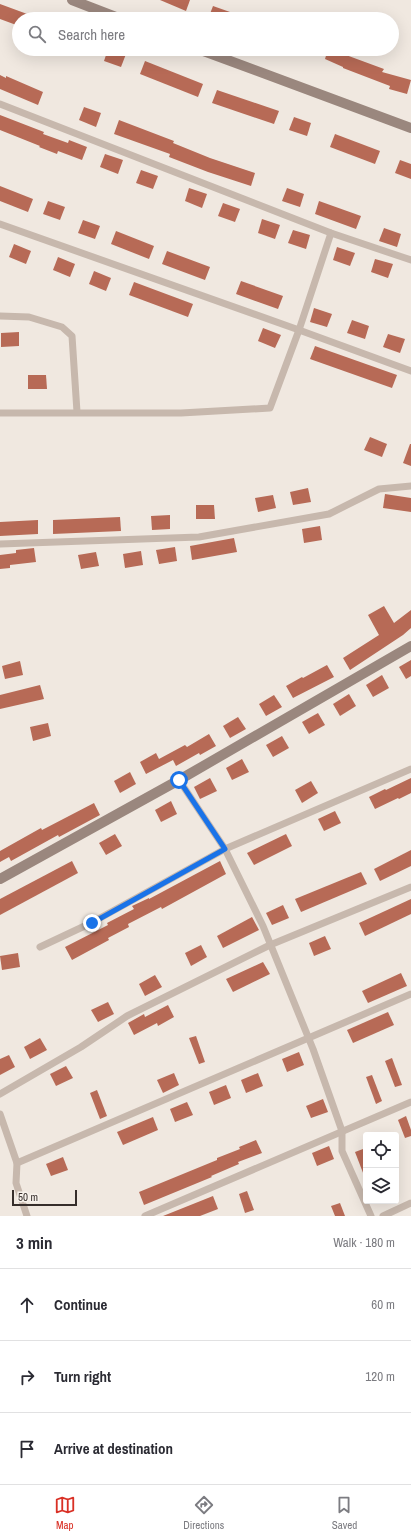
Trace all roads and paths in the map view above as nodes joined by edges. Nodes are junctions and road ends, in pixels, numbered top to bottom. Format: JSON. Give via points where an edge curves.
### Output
{"nodes":[{"id":1,"x":72,"y":0,"type":"edge"},
{"id":2,"x":103,"y":12,"type":"edge"},
{"id":3,"x":216,"y":56,"type":"edge"},
{"id":4,"x":0,"y":104,"type":"edge"},
{"id":5,"x":411,"y":128,"type":"edge"},
{"id":6,"x":0,"y":224,"type":"edge"},
{"id":7,"x":332,"y":233,"type":"junction"},
{"id":8,"x":411,"y":260,"type":"edge"},
{"id":9,"x":0,"y":316,"type":"edge"},
{"id":10,"x":299,"y":330,"type":"junction"},
{"id":11,"x":411,"y":371,"type":"edge"},
{"id":12,"x":78,"y":412,"type":"junction"},
{"id":13,"x":0,"y":413,"type":"edge"},
{"id":14,"x":411,"y":486,"type":"edge"},
{"id":15,"x":0,"y":544,"type":"edge"},
{"id":16,"x":411,"y":646,"type":"edge"},
{"id":17,"x":411,"y":769,"type":"edge"},
{"id":18,"x":179,"y":780,"type":"junction"},
{"id":19,"x":225,"y":849,"type":"junction"},
{"id":20,"x":0,"y":879,"type":"edge"},
{"id":21,"x":411,"y":887,"type":"edge"},
{"id":22,"x":270,"y":946,"type":"junction"},
{"id":23,"x":40,"y":947,"type":"dead end"},
{"id":24,"x":411,"y":994,"type":"edge"},
{"id":25,"x":309,"y":1039,"type":"junction"},
{"id":26,"x":0,"y":1094,"type":"edge"},
{"id":27,"x":411,"y":1102,"type":"edge"},
{"id":28,"x":0,"y":1114,"type":"edge"},
{"id":29,"x":342,"y":1131,"type":"junction"},
{"id":30,"x":8,"y":1138,"type":"junction"},
{"id":31,"x":0,"y":1141,"type":"edge"},
{"id":32,"x":17,"y":1163,"type":"junction"},
{"id":33,"x":411,"y":1203,"type":"edge"},
{"id":34,"x":27,"y":1216,"type":"edge"},
{"id":35,"x":145,"y":1216,"type":"edge"},
{"id":36,"x":371,"y":1216,"type":"edge"},
{"id":37,"x":383,"y":1216,"type":"edge"}],
"edges":[{"from":1,"to":2,"type":"street"},
{"from":3,"to":5,"type":"street"},
{"from":4,"to":7,"type":"street"},
{"from":6,"to":10,"type":"street"},
{"from":7,"to":8,"type":"street"},
{"from":7,"to":10,"type":"street"},
{"from":9,"to":12,"type":"street","via":[[29,318],[62,327],[72,336]]},
{"from":10,"to":11,"type":"street"},
{"from":10,"to":12,"type":"street","via":[[270,408],[181,413]]},
{"from":12,"to":13,"type":"street"},
{"from":14,"to":15,"type":"street","via":[[379,489],[329,514],[199,537]]},
{"from":16,"to":18,"type":"street"},
{"from":17,"to":19,"type":"street"},
{"from":18,"to":19,"type":"street"},
{"from":18,"to":20,"type":"street"},
{"from":19,"to":22,"type":"street","via":[[263,926]]},
{"from":19,"to":23,"type":"street","via":[[92,923]]},
{"from":21,"to":22,"type":"street"},
{"from":22,"to":25,"type":"street"},
{"from":22,"to":26,"type":"street","via":[[127,1016]]},
{"from":24,"to":25,"type":"street"},
{"from":25,"to":29,"type":"street"},
{"from":25,"to":32,"type":"street"},
{"from":27,"to":29,"type":"street"},
{"from":28,"to":30,"type":"street"},
{"from":29,"to":35,"type":"street"},
{"from":29,"to":36,"type":"street","via":[[342,1151]]},
{"from":30,"to":31,"type":"street"},
{"from":30,"to":32,"type":"street"},
{"from":32,"to":34,"type":"street","via":[[16,1184]]},
{"from":33,"to":37,"type":"street"}]}
